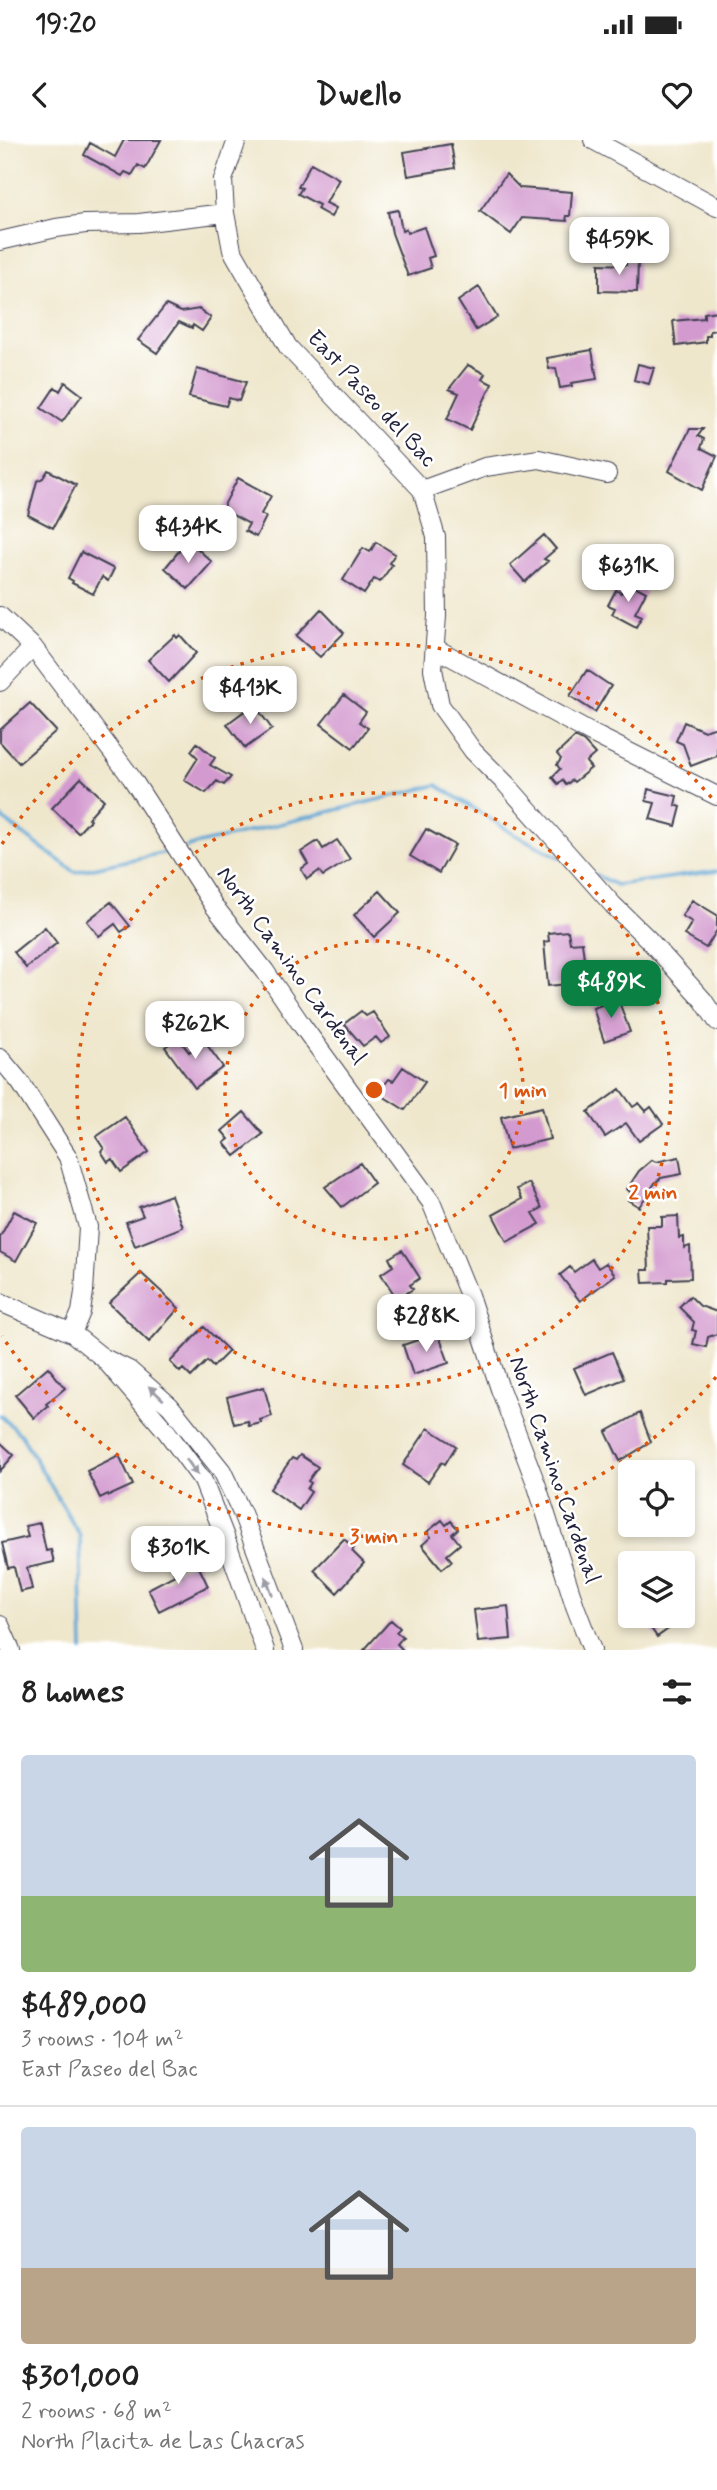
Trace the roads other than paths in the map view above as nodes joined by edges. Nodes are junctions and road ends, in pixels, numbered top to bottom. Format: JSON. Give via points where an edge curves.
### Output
{"nodes":[{"id":1,"x":237,"y":140,"type":"edge"},
{"id":2,"x":593,"y":140,"type":"edge"},
{"id":3,"x":717,"y":207,"type":"edge"},
{"id":4,"x":225,"y":213,"type":"junction"},
{"id":5,"x":0,"y":241,"type":"edge"},
{"id":6,"x":607,"y":474,"type":"dead end"},
{"id":7,"x":422,"y":490,"type":"junction"},
{"id":8,"x":0,"y":616,"type":"edge"},
{"id":9,"x":33,"y":647,"type":"junction"},
{"id":10,"x":435,"y":649,"type":"junction"},
{"id":11,"x":0,"y":682,"type":"edge"},
{"id":12,"x":717,"y":796,"type":"edge"},
{"id":13,"x":717,"y":1021,"type":"edge"},
{"id":14,"x":0,"y":1058,"type":"edge"},
{"id":15,"x":0,"y":1302,"type":"edge"},
{"id":16,"x":72,"y":1333,"type":"junction"},
{"id":17,"x":102,"y":1357,"type":"junction"},
{"id":18,"x":0,"y":1625,"type":"edge"},
{"id":19,"x":11,"y":1650,"type":"edge"},
{"id":20,"x":265,"y":1650,"type":"edge"},
{"id":21,"x":294,"y":1650,"type":"edge"},
{"id":22,"x":592,"y":1650,"type":"edge"}],
"edges":[{"from":1,"to":4,"type":"street","name":"East Paseo del Bac","via":[[223,180]]},
{"from":2,"to":3,"type":"street"},
{"from":4,"to":5,"type":"street","via":[[85,224]]},
{"from":4,"to":7,"type":"street","name":"East Paseo del Bac","via":[[232,250],[288,347]]},
{"from":6,"to":7,"type":"street","via":[[538,459],[485,467]]},
{"from":7,"to":10,"type":"street","name":"East Paseo del Bac","via":[[436,537]]},
{"from":8,"to":9,"type":"street","name":"North Camino Cardenal"},
{"from":9,"to":11,"type":"street"},
{"from":9,"to":22,"type":"street","name":"North Camino Cardenal","via":[[131,777],[210,899],[431,1202],[469,1295]]},
{"from":10,"to":12,"type":"street"},
{"from":10,"to":13,"type":"street","name":"East Paseo del Bac","via":[[433,669],[440,705],[473,751],[648,939]]},
{"from":14,"to":16,"type":"street","via":[[68,1157],[88,1227],[81,1312]]},
{"from":15,"to":16,"type":"street"},
{"from":16,"to":17,"type":"street"},
{"from":17,"to":20,"type":"street","one_way":true,"via":[[167,1432],[202,1481]]},
{"from":21,"to":17,"type":"street","one_way":true,"via":[[222,1471],[170,1406],[129,1370]]},
{"from":18,"to":19,"type":"street"}]}
